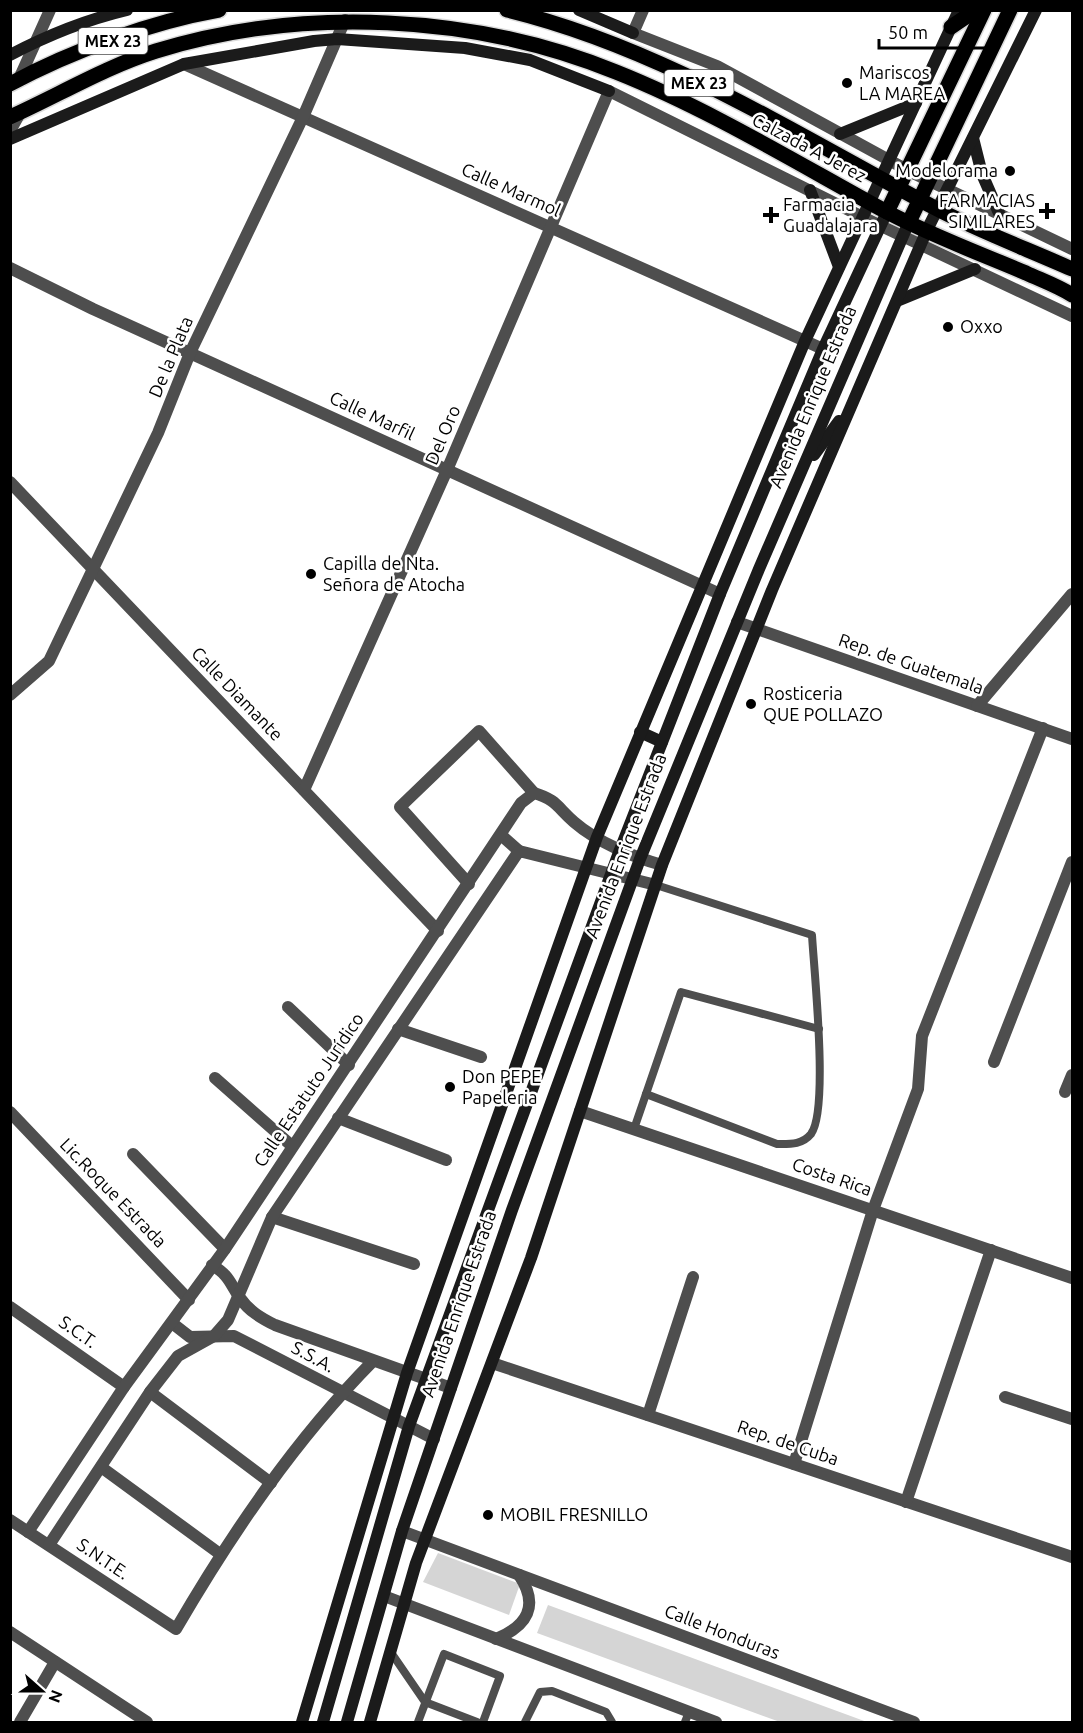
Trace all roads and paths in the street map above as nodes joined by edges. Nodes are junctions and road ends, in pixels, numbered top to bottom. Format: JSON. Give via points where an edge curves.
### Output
{"nodes":[{"id":1,"x":50,"y":10,"type":"edge"},
{"id":2,"x":219,"y":10,"type":"edge"},
{"id":3,"x":507,"y":10,"type":"edge"},
{"id":4,"x":579,"y":10,"type":"edge"},
{"id":5,"x":643,"y":10,"type":"edge"},
{"id":6,"x":959,"y":10,"type":"edge"},
{"id":7,"x":976,"y":10,"type":"edge"},
{"id":8,"x":984,"y":10,"type":"edge"},
{"id":9,"x":1010,"y":10,"type":"edge"},
{"id":10,"x":1036,"y":10,"type":"edge"},
{"id":11,"x":117,"y":11,"type":"edge"},
{"id":12,"x":345,"y":20,"type":"junction"},
{"id":13,"x":951,"y":27,"type":"junction"},
{"id":14,"x":633,"y":33,"type":"junction"},
{"id":15,"x":337,"y":39,"type":"junction"},
{"id":16,"x":37,"y":40,"type":"junction"},
{"id":17,"x":10,"y":55,"type":"edge"},
{"id":18,"x":184,"y":64,"type":"junction"},
{"id":19,"x":15,"y":81,"type":"edge"},
{"id":20,"x":609,"y":91,"type":"junction"},
{"id":21,"x":916,"y":103,"type":"junction"},
{"id":22,"x":15,"y":115,"type":"edge"},
{"id":23,"x":303,"y":117,"type":"junction"},
{"id":24,"x":10,"y":131,"type":"edge"},
{"id":25,"x":840,"y":134,"type":"junction"},
{"id":26,"x":973,"y":138,"type":"junction"},
{"id":27,"x":10,"y":139,"type":"edge"},
{"id":28,"x":889,"y":161,"type":"junction"},
{"id":29,"x":909,"y":171,"type":"junction"},
{"id":30,"x":881,"y":178,"type":"junction"},
{"id":31,"x":930,"y":180,"type":"junction"},
{"id":32,"x":900,"y":189,"type":"junction"},
{"id":33,"x":810,"y":190,"type":"junction"},
{"id":34,"x":948,"y":191,"type":"junction"},
{"id":35,"x":920,"y":200,"type":"junction"},
{"id":36,"x":869,"y":202,"type":"junction"},
{"id":37,"x":939,"y":210,"type":"junction"},
{"id":38,"x":999,"y":213,"type":"junction"},
{"id":39,"x":863,"y":217,"type":"junction"},
{"id":40,"x":884,"y":219,"type":"junction"},
{"id":41,"x":549,"y":227,"type":"junction"},
{"id":42,"x":906,"y":229,"type":"junction"},
{"id":43,"x":924,"y":237,"type":"junction"},
{"id":44,"x":1072,"y":249,"type":"edge"},
{"id":45,"x":839,"y":267,"type":"junction"},
{"id":46,"x":10,"y":268,"type":"edge"},
{"id":47,"x":975,"y":269,"type":"junction"},
{"id":48,"x":1072,"y":269,"type":"edge"},
{"id":49,"x":1072,"y":295,"type":"edge"},
{"id":50,"x":897,"y":301,"type":"junction"},
{"id":51,"x":1072,"y":316,"type":"edge"},
{"id":52,"x":805,"y":341,"type":"junction"},
{"id":53,"x":823,"y":349,"type":"junction"},
{"id":54,"x":190,"y":353,"type":"junction"},
{"id":55,"x":851,"y":406,"type":"junction"},
{"id":56,"x":447,"y":470,"type":"junction"},
{"id":57,"x":802,"y":470,"type":"junction"},
{"id":58,"x":10,"y":482,"type":"edge"},
{"id":59,"x":94,"y":569,"type":"junction"},
{"id":60,"x":701,"y":585,"type":"junction"},
{"id":61,"x":720,"y":594,"type":"junction"},
{"id":62,"x":1072,"y":594,"type":"edge"},
{"id":63,"x":738,"y":622,"type":"junction"},
{"id":64,"x":756,"y":629,"type":"junction"},
{"id":65,"x":10,"y":695,"type":"edge"},
{"id":66,"x":977,"y":706,"type":"junction"},
{"id":67,"x":1043,"y":728,"type":"junction"},
{"id":68,"x":640,"y":732,"type":"junction"},
{"id":69,"x":1072,"y":739,"type":"edge"},
{"id":70,"x":662,"y":742,"type":"junction"},
{"id":71,"x":304,"y":790,"type":"junction"},
{"id":72,"x":534,"y":793,"type":"junction"},
{"id":73,"x":501,"y":835,"type":"junction"},
{"id":74,"x":597,"y":837,"type":"junction"},
{"id":75,"x":621,"y":849,"type":"junction"},
{"id":76,"x":519,"y":851,"type":"junction"},
{"id":77,"x":640,"y":859,"type":"junction"},
{"id":78,"x":1072,"y":862,"type":"edge"},
{"id":79,"x":662,"y":864,"type":"junction"},
{"id":80,"x":586,"y":867,"type":"junction"},
{"id":81,"x":612,"y":874,"type":"junction"},
{"id":82,"x":633,"y":879,"type":"junction"},
{"id":83,"x":469,"y":884,"type":"junction"},
{"id":84,"x":656,"y":885,"type":"junction"},
{"id":85,"x":438,"y":931,"type":"junction"},
{"id":86,"x":288,"y":1006,"type":"dead end"},
{"id":87,"x":399,"y":1029,"type":"junction"},
{"id":88,"x":819,"y":1029,"type":"junction"},
{"id":89,"x":481,"y":1057,"type":"dead end"},
{"id":90,"x":994,"y":1062,"type":"dead end"},
{"id":91,"x":349,"y":1065,"type":"junction"},
{"id":92,"x":1072,"y":1075,"type":"edge"},
{"id":93,"x":215,"y":1078,"type":"dead end"},
{"id":94,"x":1065,"y":1092,"type":"dead end"},
{"id":95,"x":646,"y":1094,"type":"junction"},
{"id":96,"x":580,"y":1111,"type":"junction"},
{"id":97,"x":10,"y":1112,"type":"edge"},
{"id":98,"x":338,"y":1118,"type":"junction"},
{"id":99,"x":634,"y":1129,"type":"junction"},
{"id":100,"x":292,"y":1146,"type":"junction"},
{"id":101,"x":133,"y":1154,"type":"dead end"},
{"id":102,"x":446,"y":1160,"type":"dead end"},
{"id":103,"x":873,"y":1210,"type":"junction"},
{"id":104,"x":272,"y":1216,"type":"junction"},
{"id":105,"x":225,"y":1249,"type":"junction"},
{"id":106,"x":991,"y":1250,"type":"junction"},
{"id":107,"x":414,"y":1264,"type":"dead end"},
{"id":108,"x":212,"y":1266,"type":"junction"},
{"id":109,"x":693,"y":1277,"type":"dead end"},
{"id":110,"x":1072,"y":1278,"type":"edge"},
{"id":111,"x":239,"y":1298,"type":"junction"},
{"id":112,"x":189,"y":1300,"type":"junction"},
{"id":113,"x":10,"y":1307,"type":"edge"},
{"id":114,"x":172,"y":1323,"type":"junction"},
{"id":115,"x":214,"y":1336,"type":"junction"},
{"id":116,"x":374,"y":1361,"type":"junction"},
{"id":117,"x":492,"y":1363,"type":"junction"},
{"id":118,"x":407,"y":1373,"type":"junction"},
{"id":119,"x":426,"y":1379,"type":"junction"},
{"id":120,"x":124,"y":1387,"type":"junction"},
{"id":121,"x":451,"y":1388,"type":"junction"},
{"id":122,"x":150,"y":1392,"type":"junction"},
{"id":123,"x":342,"y":1393,"type":"junction"},
{"id":124,"x":1005,"y":1397,"type":"dead end"},
{"id":125,"x":648,"y":1415,"type":"junction"},
{"id":126,"x":392,"y":1418,"type":"junction"},
{"id":127,"x":1072,"y":1419,"type":"edge"},
{"id":128,"x":409,"y":1426,"type":"junction"},
{"id":129,"x":434,"y":1438,"type":"junction"},
{"id":130,"x":794,"y":1464,"type":"junction"},
{"id":131,"x":101,"y":1467,"type":"junction"},
{"id":132,"x":271,"y":1483,"type":"junction"},
{"id":133,"x":906,"y":1502,"type":"junction"},
{"id":134,"x":10,"y":1520,"type":"edge"},
{"id":135,"x":402,"y":1531,"type":"junction"},
{"id":136,"x":27,"y":1532,"type":"junction"},
{"id":137,"x":424,"y":1540,"type":"junction"},
{"id":138,"x":49,"y":1545,"type":"junction"},
{"id":139,"x":220,"y":1554,"type":"junction"},
{"id":140,"x":1072,"y":1557,"type":"edge"},
{"id":141,"x":519,"y":1575,"type":"junction"},
{"id":142,"x":384,"y":1596,"type":"junction"},
{"id":143,"x":404,"y":1604,"type":"junction"},
{"id":144,"x":10,"y":1632,"type":"edge"},
{"id":145,"x":496,"y":1639,"type":"junction"},
{"id":146,"x":390,"y":1651,"type":"junction"},
{"id":147,"x":55,"y":1662,"type":"junction"},
{"id":148,"x":425,"y":1702,"type":"junction"},
{"id":149,"x":687,"y":1717,"type":"edge"},
{"id":150,"x":138,"y":1720,"type":"edge"},
{"id":151,"x":20,"y":1722,"type":"edge"},
{"id":152,"x":302,"y":1722,"type":"edge"},
{"id":153,"x":323,"y":1722,"type":"edge"},
{"id":154,"x":347,"y":1722,"type":"edge"},
{"id":155,"x":370,"y":1722,"type":"edge"},
{"id":156,"x":418,"y":1722,"type":"edge"},
{"id":157,"x":477,"y":1722,"type":"edge"},
{"id":158,"x":483,"y":1722,"type":"edge"},
{"id":159,"x":525,"y":1722,"type":"edge"},
{"id":160,"x":612,"y":1722,"type":"edge"},
{"id":161,"x":716,"y":1722,"type":"edge"},
{"id":162,"x":914,"y":1722,"type":"edge"}],
"edges":[{"from":1,"to":16,"type":"street"},
{"from":2,"to":19,"type":"main road","number":"MEX 23","via":[[143,30]]},
{"from":3,"to":30,"type":"main road","name":"Calzada A Jerez","number":"MEX 23","via":[[628,50]]},
{"from":4,"to":14,"type":"street"},
{"from":5,"to":14,"type":"street"},
{"from":6,"to":13,"type":"street"},
{"from":7,"to":13,"type":"main road"},
{"from":8,"to":29,"type":"main road","name":"Avenida Enrique Estrada"},
{"from":9,"to":31,"type":"main road","name":"Avenida Enrique Estrada"},
{"from":10,"to":26,"type":"street"},
{"from":11,"to":16,"type":"street"},
{"from":12,"to":15,"type":"street","name":"De la Plata"},
{"from":12,"to":22,"type":"main road","name":"Calzada A Jerez","number":"MEX 23","via":[[238,33],[157,51]]},
{"from":12,"to":36,"type":"main road","name":"Calzada A Jerez","number":"MEX 23","via":[[457,29],[516,41],[616,72],[683,103]]},
{"from":13,"to":21,"type":"street"},
{"from":14,"to":25,"type":"street","via":[[717,66]]},
{"from":15,"to":18,"type":"street"},
{"from":15,"to":20,"type":"street","via":[[465,48],[530,60]]},
{"from":15,"to":23,"type":"street","name":"De la Plata"},
{"from":16,"to":17,"type":"street"},
{"from":16,"to":19,"type":"street"},
{"from":18,"to":23,"type":"street","name":"Calle Marmol"},
{"from":18,"to":27,"type":"street"},
{"from":20,"to":33,"type":"street"},
{"from":20,"to":41,"type":"street","name":"Del Oro"},
{"from":21,"to":25,"type":"street"},
{"from":21,"to":28,"type":"street"},
{"from":22,"to":24,"type":"street"},
{"from":23,"to":41,"type":"street","name":"Calle Marmol"},
{"from":23,"to":54,"type":"street","name":"De la Plata"},
{"from":25,"to":28,"type":"street"},
{"from":26,"to":34,"type":"street"},
{"from":26,"to":38,"type":"street","via":[[982,174]]},
{"from":28,"to":29,"type":"street"},
{"from":28,"to":30,"type":"street"},
{"from":29,"to":31,"type":"street"},
{"from":29,"to":32,"type":"main road","name":"Avenida Enrique Estrada"},
{"from":30,"to":32,"type":"main road","number":"MEX 23"},
{"from":30,"to":36,"type":"street"},
{"from":31,"to":34,"type":"street"},
{"from":31,"to":35,"type":"main road","name":"Avenida Enrique Estrada"},
{"from":32,"to":35,"type":"main road","number":"MEX 23"},
{"from":32,"to":40,"type":"main road","name":"Avenida Enrique Estrada"},
{"from":33,"to":39,"type":"street"},
{"from":33,"to":45,"type":"street"},
{"from":34,"to":37,"type":"street"},
{"from":34,"to":38,"type":"street"},
{"from":35,"to":37,"type":"main road","number":"MEX 23"},
{"from":35,"to":42,"type":"main road","name":"Avenida Enrique Estrada"},
{"from":36,"to":39,"type":"street"},
{"from":36,"to":40,"type":"main road","number":"MEX 23"},
{"from":37,"to":43,"type":"street"},
{"from":37,"to":48,"type":"main road","number":"MEX 23"},
{"from":38,"to":44,"type":"street"},
{"from":39,"to":40,"type":"street"},
{"from":39,"to":45,"type":"street"},
{"from":40,"to":42,"type":"main road","number":"MEX 23"},
{"from":40,"to":53,"type":"street","name":"Avenida Enrique Estrada"},
{"from":41,"to":52,"type":"street","name":"Calle Marmol"},
{"from":41,"to":56,"type":"street","name":"Del Oro"},
{"from":42,"to":43,"type":"main road","number":"MEX 23"},
{"from":42,"to":57,"type":"street","name":"Avenida Enrique Estrada"},
{"from":43,"to":47,"type":"street"},
{"from":43,"to":49,"type":"main road","number":"MEX 23"},
{"from":43,"to":50,"type":"street"},
{"from":45,"to":52,"type":"street"},
{"from":46,"to":54,"type":"street","name":"Calle Marfil"},
{"from":47,"to":50,"type":"street"},
{"from":47,"to":51,"type":"street"},
{"from":50,"to":55,"type":"street"},
{"from":52,"to":53,"type":"street","name":"Calle Marmol"},
{"from":52,"to":60,"type":"street"},
{"from":53,"to":61,"type":"street","name":"Avenida Enrique Estrada"},
{"from":54,"to":56,"type":"street","name":"Calle Marfil"},
{"from":54,"to":59,"type":"street","name":"De la Plata","via":[[158,433]]},
{"from":55,"to":57,"type":"street"},
{"from":55,"to":64,"type":"street"},
{"from":56,"to":60,"type":"street","name":"Calle Marfil"},
{"from":56,"to":71,"type":"street","name":"Del Oro"},
{"from":57,"to":63,"type":"street","name":"Avenida Enrique Estrada"},
{"from":58,"to":59,"type":"street","name":"Calle Diamante"},
{"from":59,"to":65,"type":"street","name":"De la Plata","via":[[49,661]]},
{"from":59,"to":71,"type":"street","name":"Calle Diamante"},
{"from":60,"to":61,"type":"street","name":"Calle Marfil"},
{"from":60,"to":68,"type":"street"},
{"from":61,"to":70,"type":"street","name":"Avenida Enrique Estrada"},
{"from":62,"to":66,"type":"street"},
{"from":63,"to":64,"type":"street","name":"Rep. de Guatemala"},
{"from":63,"to":77,"type":"street","name":"Avenida Enrique Estrada"},
{"from":64,"to":66,"type":"street","name":"Rep. de Guatemala"},
{"from":64,"to":79,"type":"street"},
{"from":66,"to":67,"type":"street","name":"Rep. de Guatemala"},
{"from":67,"to":69,"type":"street","name":"Rep. de Guatemala"},
{"from":67,"to":103,"type":"street","via":[[922,1036],[918,1089]]},
{"from":68,"to":70,"type":"street"},
{"from":68,"to":74,"type":"street"},
{"from":70,"to":75,"type":"street","name":"Avenida Enrique Estrada"},
{"from":71,"to":85,"type":"street","name":"Calle Diamante"},
{"from":72,"to":73,"type":"street","name":"Calle Estatuto Jurídico","via":[[521,803]]},
{"from":72,"to":74,"type":"street","via":[[552,799],[575,823]]},
{"from":72,"to":83,"type":"street","via":[[479,731],[399,807]]},
{"from":73,"to":76,"type":"street"},
{"from":73,"to":83,"type":"street","name":"Calle Estatuto Jurídico"},
{"from":74,"to":75,"type":"street"},
{"from":74,"to":80,"type":"street"},
{"from":75,"to":77,"type":"street"},
{"from":75,"to":81,"type":"street","name":"Avenida Enrique Estrada"},
{"from":76,"to":80,"type":"street"},
{"from":76,"to":87,"type":"street"},
{"from":77,"to":79,"type":"street"},
{"from":77,"to":82,"type":"street","name":"Avenida Enrique Estrada"},
{"from":78,"to":90,"type":"street"},
{"from":79,"to":84,"type":"street"},
{"from":80,"to":81,"type":"street"},
{"from":80,"to":118,"type":"street"},
{"from":81,"to":82,"type":"street"},
{"from":81,"to":119,"type":"street","name":"Avenida Enrique Estrada"},
{"from":82,"to":84,"type":"street"},
{"from":82,"to":121,"type":"street","name":"Avenida Enrique Estrada"},
{"from":83,"to":85,"type":"street","name":"Calle Estatuto Jurídico"},
{"from":84,"to":88,"type":"lane","via":[[812,935]]},
{"from":84,"to":96,"type":"street"},
{"from":85,"to":91,"type":"street","name":"Calle Estatuto Jurídico"},
{"from":86,"to":91,"type":"street"},
{"from":87,"to":89,"type":"street"},
{"from":87,"to":98,"type":"street"},
{"from":88,"to":95,"type":"lane","via":[[681,992]]},
{"from":88,"to":95,"type":"lane","via":[[819,1117],[811,1134],[800,1143],[777,1144]]},
{"from":91,"to":100,"type":"street","name":"Calle Estatuto Jurídico"},
{"from":92,"to":94,"type":"street"},
{"from":93,"to":100,"type":"street"},
{"from":95,"to":99,"type":"lane"},
{"from":96,"to":99,"type":"street","name":"Costa Rica"},
{"from":96,"to":117,"type":"street"},
{"from":97,"to":112,"type":"street","name":"Lic.Roque Estrada"},
{"from":98,"to":102,"type":"street"},
{"from":98,"to":104,"type":"street"},
{"from":99,"to":103,"type":"street","name":"Costa Rica"},
{"from":100,"to":105,"type":"street","name":"Calle Estatuto Jurídico"},
{"from":101,"to":105,"type":"street"},
{"from":103,"to":106,"type":"street","name":"Costa Rica"},
{"from":103,"to":130,"type":"street"},
{"from":104,"to":107,"type":"street"},
{"from":104,"to":111,"type":"street"},
{"from":105,"to":108,"type":"street","name":"Calle Estatuto Jurídico"},
{"from":106,"to":110,"type":"street","name":"Costa Rica"},
{"from":106,"to":133,"type":"street"},
{"from":108,"to":111,"type":"street","name":"S.S.A.","via":[[231,1281]]},
{"from":108,"to":112,"type":"street","name":"Calle Estatuto Jurídico"},
{"from":109,"to":125,"type":"street"},
{"from":111,"to":115,"type":"street"},
{"from":111,"to":116,"type":"street","name":"S.S.A.","via":[[252,1312],[275,1325]]},
{"from":112,"to":114,"type":"street","name":"Calle Estatuto Jurídico"},
{"from":113,"to":120,"type":"street","name":"S.C.T."},
{"from":114,"to":115,"type":"street","name":"S.S.A.","via":[[190,1336]]},
{"from":114,"to":120,"type":"street","name":"Calle Estatuto Jurídico"},
{"from":115,"to":122,"type":"street","via":[[178,1356]]},
{"from":115,"to":123,"type":"street","name":"S.S.A.","via":[[234,1336]]},
{"from":116,"to":118,"type":"street","name":"S.S.A."},
{"from":116,"to":123,"type":"street"},
{"from":117,"to":125,"type":"street","name":"Rep. de Cuba"},
{"from":117,"to":137,"type":"street"},
{"from":118,"to":119,"type":"street","name":"S.S.A."},
{"from":118,"to":126,"type":"street"},
{"from":119,"to":121,"type":"street","name":"S.S.A."},
{"from":119,"to":128,"type":"street","name":"Avenida Enrique Estrada"},
{"from":120,"to":136,"type":"street","name":"Calle Estatuto Jurídico"},
{"from":121,"to":129,"type":"street","name":"Avenida Enrique Estrada"},
{"from":122,"to":131,"type":"street"},
{"from":122,"to":132,"type":"street"},
{"from":123,"to":126,"type":"street","name":"S.S.A."},
{"from":123,"to":132,"type":"street"},
{"from":124,"to":127,"type":"street"},
{"from":125,"to":130,"type":"street","name":"Rep. de Cuba"},
{"from":126,"to":128,"type":"street","name":"S.S.A."},
{"from":126,"to":152,"type":"street"},
{"from":128,"to":129,"type":"street","name":"S.S.A."},
{"from":128,"to":153,"type":"street","name":"Avenida Enrique Estrada"},
{"from":129,"to":135,"type":"street","name":"Avenida Enrique Estrada"},
{"from":130,"to":133,"type":"street","name":"Rep. de Cuba"},
{"from":131,"to":138,"type":"street"},
{"from":131,"to":139,"type":"street"},
{"from":132,"to":139,"type":"street"},
{"from":133,"to":140,"type":"street","name":"Rep. de Cuba"},
{"from":134,"to":136,"type":"street","name":"S.N.T.E."},
{"from":135,"to":137,"type":"street","name":"Calle Honduras"},
{"from":135,"to":142,"type":"street","name":"Avenida Enrique Estrada"},
{"from":136,"to":138,"type":"street","name":"S.N.T.E."},
{"from":137,"to":141,"type":"street","name":"Calle Honduras"},
{"from":137,"to":143,"type":"street"},
{"from":138,"to":139,"type":"street","name":"S.N.T.E.","via":[[176,1629]]},
{"from":141,"to":145,"type":"street","via":[[528,1589],[524,1621]]},
{"from":141,"to":162,"type":"street","name":"Calle Honduras"},
{"from":142,"to":143,"type":"street"},
{"from":142,"to":154,"type":"street","name":"Avenida Enrique Estrada"},
{"from":143,"to":145,"type":"street"},
{"from":143,"to":146,"type":"street"},
{"from":144,"to":147,"type":"street"},
{"from":145,"to":149,"type":"street"},
{"from":146,"to":148,"type":"lane"},
{"from":146,"to":155,"type":"street"},
{"from":147,"to":150,"type":"street"},
{"from":147,"to":151,"type":"street"},
{"from":148,"to":156,"type":"lane"},
{"from":148,"to":157,"type":"lane"},
{"from":148,"to":158,"type":"lane","via":[[444,1654],[500,1676]]},
{"from":149,"to":161,"type":"street"},
{"from":159,"to":160,"type":"lane","via":[[540,1692],[552,1691],[606,1713]]}]}
